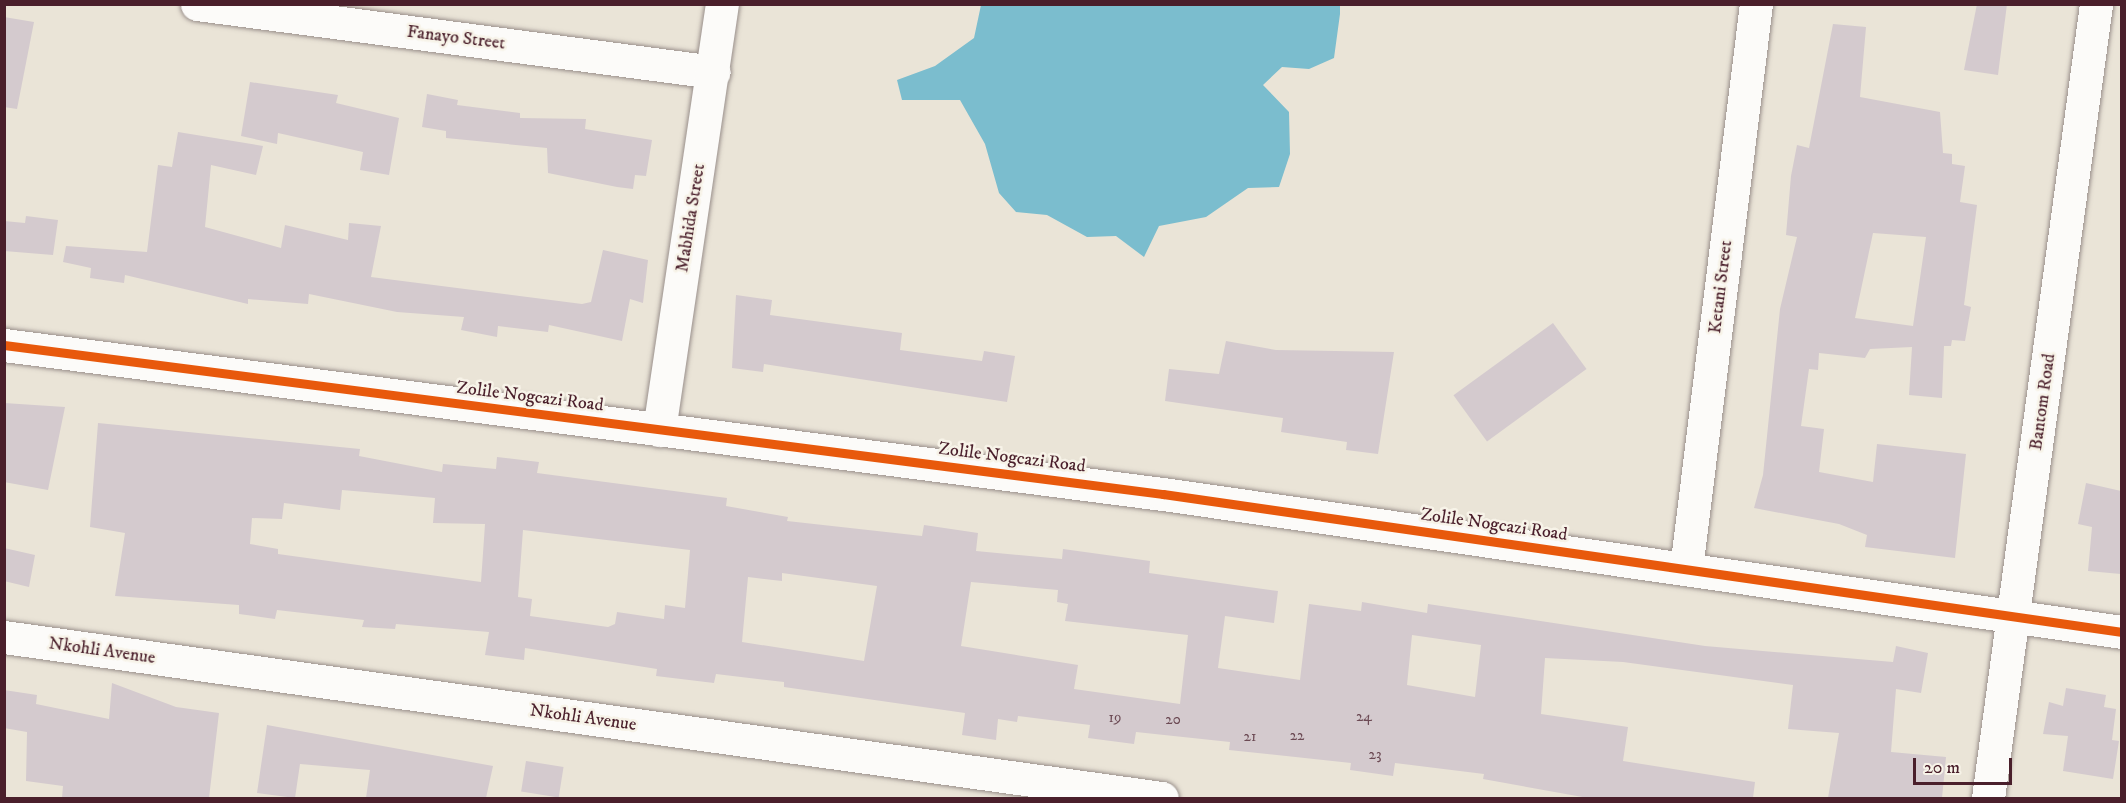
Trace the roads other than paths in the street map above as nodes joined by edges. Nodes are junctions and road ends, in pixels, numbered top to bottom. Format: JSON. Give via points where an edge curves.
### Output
{"nodes":[{"id":1,"x":197,"y":4,"type":"edge"},
{"id":2,"x":722,"y":4,"type":"edge"},
{"id":3,"x":1756,"y":4,"type":"edge"},
{"id":4,"x":2096,"y":4,"type":"edge"},
{"id":5,"x":714,"y":72,"type":"junction"},
{"id":6,"x":4,"y":345,"type":"edge"},
{"id":7,"x":659,"y":430,"type":"junction"},
{"id":8,"x":1686,"y":570,"type":"junction"},
{"id":9,"x":2014,"y":617,"type":"junction"},
{"id":10,"x":2121,"y":632,"type":"edge"},
{"id":11,"x":4,"y":637,"type":"edge"},
{"id":12,"x":1062,"y":792,"type":"edge"},
{"id":13,"x":1162,"y":798,"type":"edge"},
{"id":14,"x":1988,"y":798,"type":"edge"}],
"edges":[{"from":1,"to":5,"type":"street","name":"Fanayo Street"},
{"from":2,"to":5,"type":"street","name":"Mabhida Street"},
{"from":3,"to":8,"type":"street","name":"Ketani Street"},
{"from":4,"to":9,"type":"street","name":"Bantom Road"},
{"from":5,"to":7,"type":"street","name":"Mabhida Street"},
{"from":6,"to":7,"type":"street","name":"Zolile Nogcazi Road"},
{"from":7,"to":8,"type":"street","name":"Zolile Nogcazi Road","via":[[1163,494]]},
{"from":8,"to":9,"type":"street","name":"Zolile Nogcazi Road"},
{"from":9,"to":10,"type":"street","name":"Zolile Nogcazi Road"},
{"from":9,"to":14,"type":"street","name":"Bantom Road"},
{"from":11,"to":12,"type":"street","name":"Nkohli Avenue"},
{"from":12,"to":13,"type":"street","name":"Nkohli Avenue"}]}
